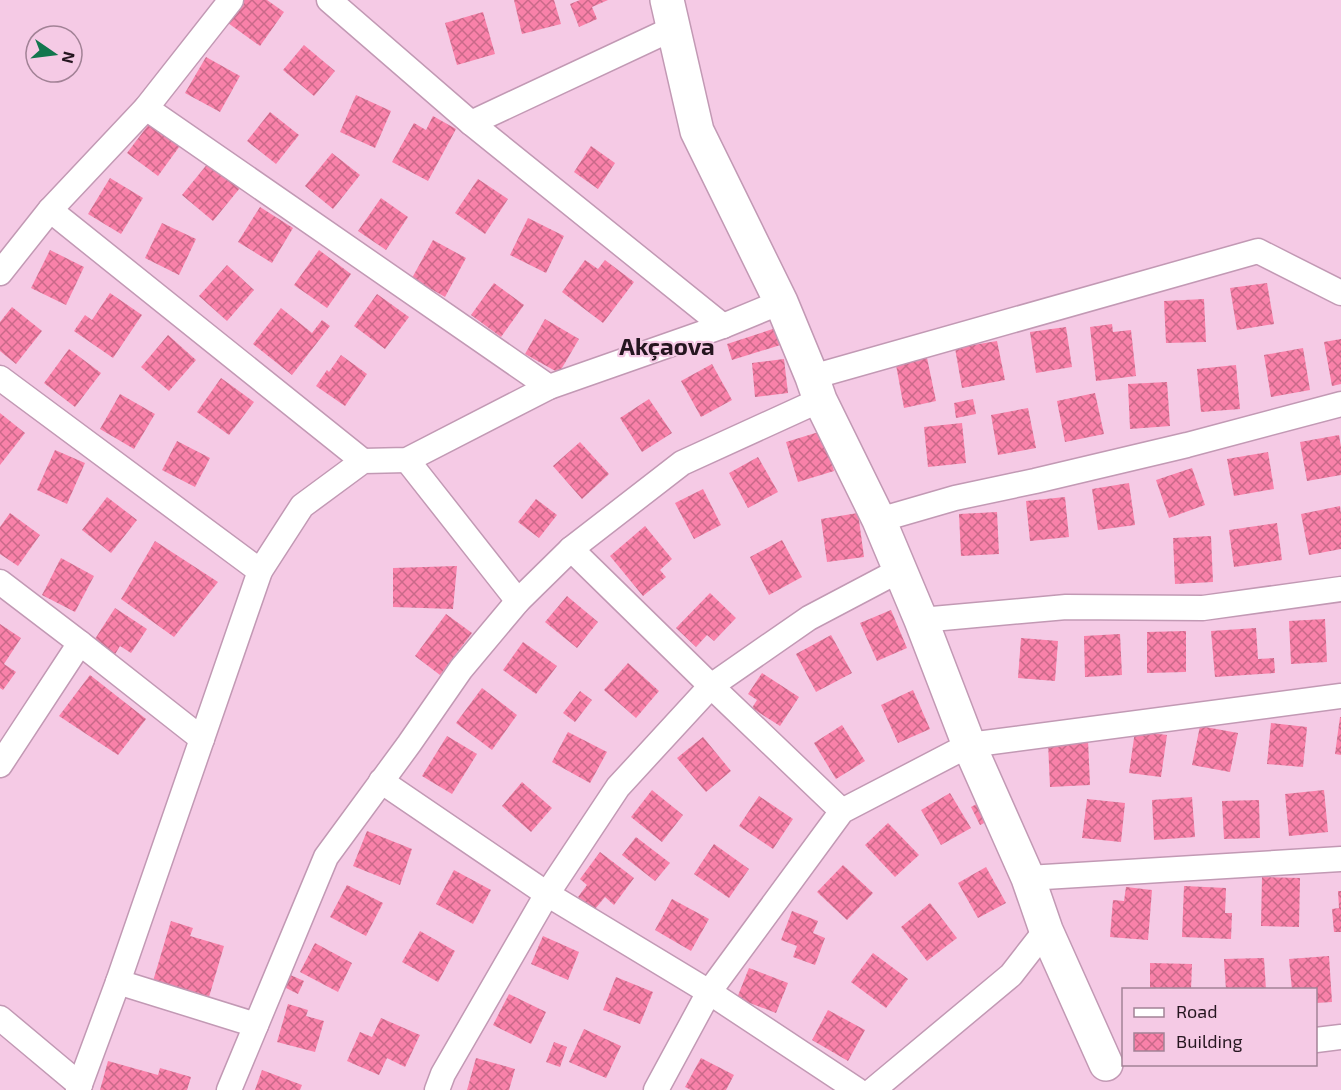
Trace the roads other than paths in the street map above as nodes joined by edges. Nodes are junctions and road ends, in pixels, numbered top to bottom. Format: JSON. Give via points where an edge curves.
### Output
{"nodes":[{"id":1,"x":231,"y":0,"type":"edge"},
{"id":2,"x":329,"y":0,"type":"edge"},
{"id":3,"x":670,"y":14,"type":"edge"},
{"id":4,"x":146,"y":108,"type":"junction"},
{"id":5,"x":471,"y":123,"type":"junction"},
{"id":6,"x":50,"y":210,"type":"junction"},
{"id":7,"x":0,"y":273,"type":"edge"},
{"id":8,"x":1341,"y":293,"type":"edge"},
{"id":9,"x":781,"y":302,"type":"junction"},
{"id":10,"x":723,"y":326,"type":"junction"},
{"id":11,"x":0,"y":378,"type":"edge"},
{"id":12,"x":549,"y":387,"type":"junction"},
{"id":13,"x":816,"y":388,"type":"junction"},
{"id":14,"x":1341,"y":404,"type":"edge"},
{"id":15,"x":407,"y":460,"type":"junction"},
{"id":16,"x":363,"y":461,"type":"junction"},
{"id":17,"x":879,"y":520,"type":"junction"},
{"id":18,"x":571,"y":549,"type":"junction"},
{"id":19,"x":900,"y":570,"type":"junction"},
{"id":20,"x":260,"y":571,"type":"junction"},
{"id":21,"x":0,"y":582,"type":"edge"},
{"id":22,"x":1341,"y":589,"type":"edge"},
{"id":23,"x":518,"y":601,"type":"junction"},
{"id":24,"x":921,"y":620,"type":"junction"},
{"id":25,"x":80,"y":643,"type":"junction"},
{"id":26,"x":711,"y":686,"type":"junction"},
{"id":27,"x":1341,"y":696,"type":"edge"},
{"id":28,"x":202,"y":739,"type":"junction"},
{"id":29,"x":969,"y":745,"type":"junction"},
{"id":30,"x":0,"y":765,"type":"edge"},
{"id":31,"x":381,"y":781,"type":"junction"},
{"id":32,"x":842,"y":811,"type":"junction"},
{"id":33,"x":1341,"y":860,"type":"edge"},
{"id":34,"x":1028,"y":878,"type":"junction"},
{"id":35,"x":547,"y":894,"type":"junction"},
{"id":36,"x":1046,"y":930,"type":"junction"},
{"id":37,"x":118,"y":982,"type":"junction"},
{"id":38,"x":709,"y":992,"type":"junction"},
{"id":39,"x":0,"y":1018,"type":"edge"},
{"id":40,"x":256,"y":1025,"type":"junction"},
{"id":41,"x":1341,"y":1037,"type":"edge"},
{"id":42,"x":1317,"y":1040,"type":"edge"},
{"id":43,"x":1115,"y":1063,"type":"edge"},
{"id":44,"x":79,"y":1088,"type":"edge"},
{"id":45,"x":229,"y":1090,"type":"edge"},
{"id":46,"x":437,"y":1090,"type":"edge"},
{"id":47,"x":656,"y":1090,"type":"edge"},
{"id":48,"x":857,"y":1090,"type":"edge"},
{"id":49,"x":873,"y":1090,"type":"edge"}],
"edges":[{"from":1,"to":4,"type":"street"},
{"from":2,"to":5,"type":"street"},
{"from":3,"to":5,"type":"street"},
{"from":3,"to":9,"type":"street","via":[[697,131]]},
{"from":4,"to":6,"type":"street"},
{"from":4,"to":12,"type":"street"},
{"from":5,"to":10,"type":"street"},
{"from":6,"to":7,"type":"street"},
{"from":6,"to":16,"type":"street"},
{"from":8,"to":13,"type":"street","via":[[1258,251]]},
{"from":9,"to":10,"type":"street"},
{"from":9,"to":13,"type":"street"},
{"from":10,"to":12,"type":"street"},
{"from":11,"to":20,"type":"street"},
{"from":12,"to":15,"type":"street"},
{"from":13,"to":17,"type":"street"},
{"from":13,"to":18,"type":"street","via":[[682,463]]},
{"from":14,"to":17,"type":"street"},
{"from":15,"to":16,"type":"street"},
{"from":15,"to":23,"type":"street"},
{"from":16,"to":20,"type":"street","via":[[302,506]]},
{"from":17,"to":19,"type":"street"},
{"from":18,"to":23,"type":"street"},
{"from":18,"to":26,"type":"street"},
{"from":19,"to":24,"type":"street"},
{"from":19,"to":26,"type":"street","via":[[809,618]]},
{"from":20,"to":28,"type":"street"},
{"from":21,"to":25,"type":"street"},
{"from":22,"to":24,"type":"street","via":[[1203,608],[1066,607]]},
{"from":23,"to":31,"type":"street","via":[[461,669]]},
{"from":24,"to":29,"type":"street"},
{"from":25,"to":28,"type":"street"},
{"from":25,"to":30,"type":"street"},
{"from":26,"to":32,"type":"street"},
{"from":26,"to":35,"type":"street","via":[[618,787]]},
{"from":27,"to":29,"type":"street"},
{"from":28,"to":37,"type":"street"},
{"from":29,"to":32,"type":"street"},
{"from":29,"to":34,"type":"street"},
{"from":31,"to":35,"type":"street"},
{"from":31,"to":40,"type":"street","via":[[326,857]]},
{"from":32,"to":38,"type":"street"},
{"from":33,"to":34,"type":"street"},
{"from":34,"to":36,"type":"street"},
{"from":35,"to":38,"type":"street"},
{"from":35,"to":46,"type":"street"},
{"from":36,"to":43,"type":"street"},
{"from":36,"to":49,"type":"street","via":[[1011,975]]},
{"from":37,"to":40,"type":"street"},
{"from":37,"to":44,"type":"street"},
{"from":38,"to":47,"type":"street"},
{"from":38,"to":48,"type":"street"},
{"from":39,"to":44,"type":"street"},
{"from":40,"to":45,"type":"street"},
{"from":41,"to":42,"type":"street"}]}
